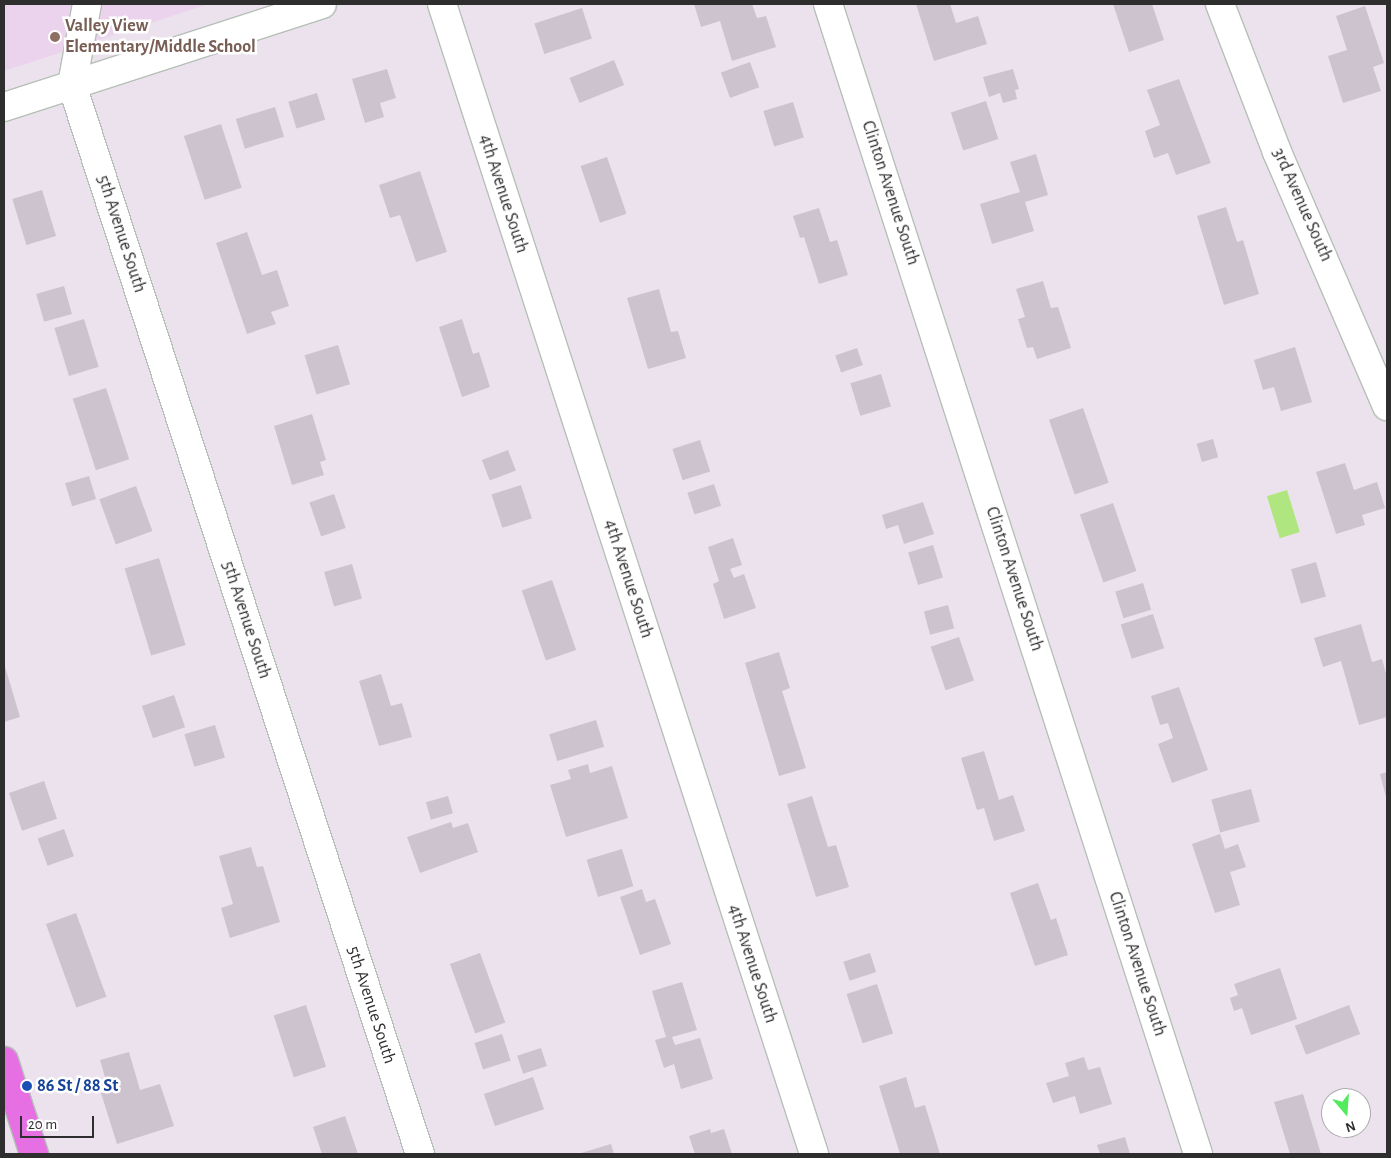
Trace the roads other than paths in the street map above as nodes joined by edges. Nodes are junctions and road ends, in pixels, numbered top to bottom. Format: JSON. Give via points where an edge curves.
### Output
{"nodes":[{"id":1,"x":86,"y":4,"type":"edge"},
{"id":2,"x":322,"y":4,"type":"edge"},
{"id":3,"x":442,"y":4,"type":"edge"},
{"id":4,"x":828,"y":4,"type":"edge"},
{"id":5,"x":1220,"y":4,"type":"edge"},
{"id":6,"x":72,"y":85,"type":"junction"},
{"id":7,"x":4,"y":107,"type":"edge"},
{"id":8,"x":1387,"y":406,"type":"edge"},
{"id":9,"x":4,"y":1062,"type":"edge"},
{"id":10,"x":34,"y":1154,"type":"edge"},
{"id":11,"x":420,"y":1154,"type":"edge"},
{"id":12,"x":814,"y":1154,"type":"edge"},
{"id":13,"x":1198,"y":1154,"type":"edge"}],
"edges":[{"from":1,"to":6,"type":"street"},
{"from":2,"to":6,"type":"street"},
{"from":3,"to":12,"type":"street","name":"4th Avenue South"},
{"from":4,"to":13,"type":"street","name":"Clinton Avenue South"},
{"from":5,"to":8,"type":"street","name":"3rd Avenue South","via":[[1277,152]]},
{"from":6,"to":7,"type":"street"},
{"from":6,"to":11,"type":"street","name":"5th Avenue South"},
{"from":9,"to":10,"type":"main road"}]}
